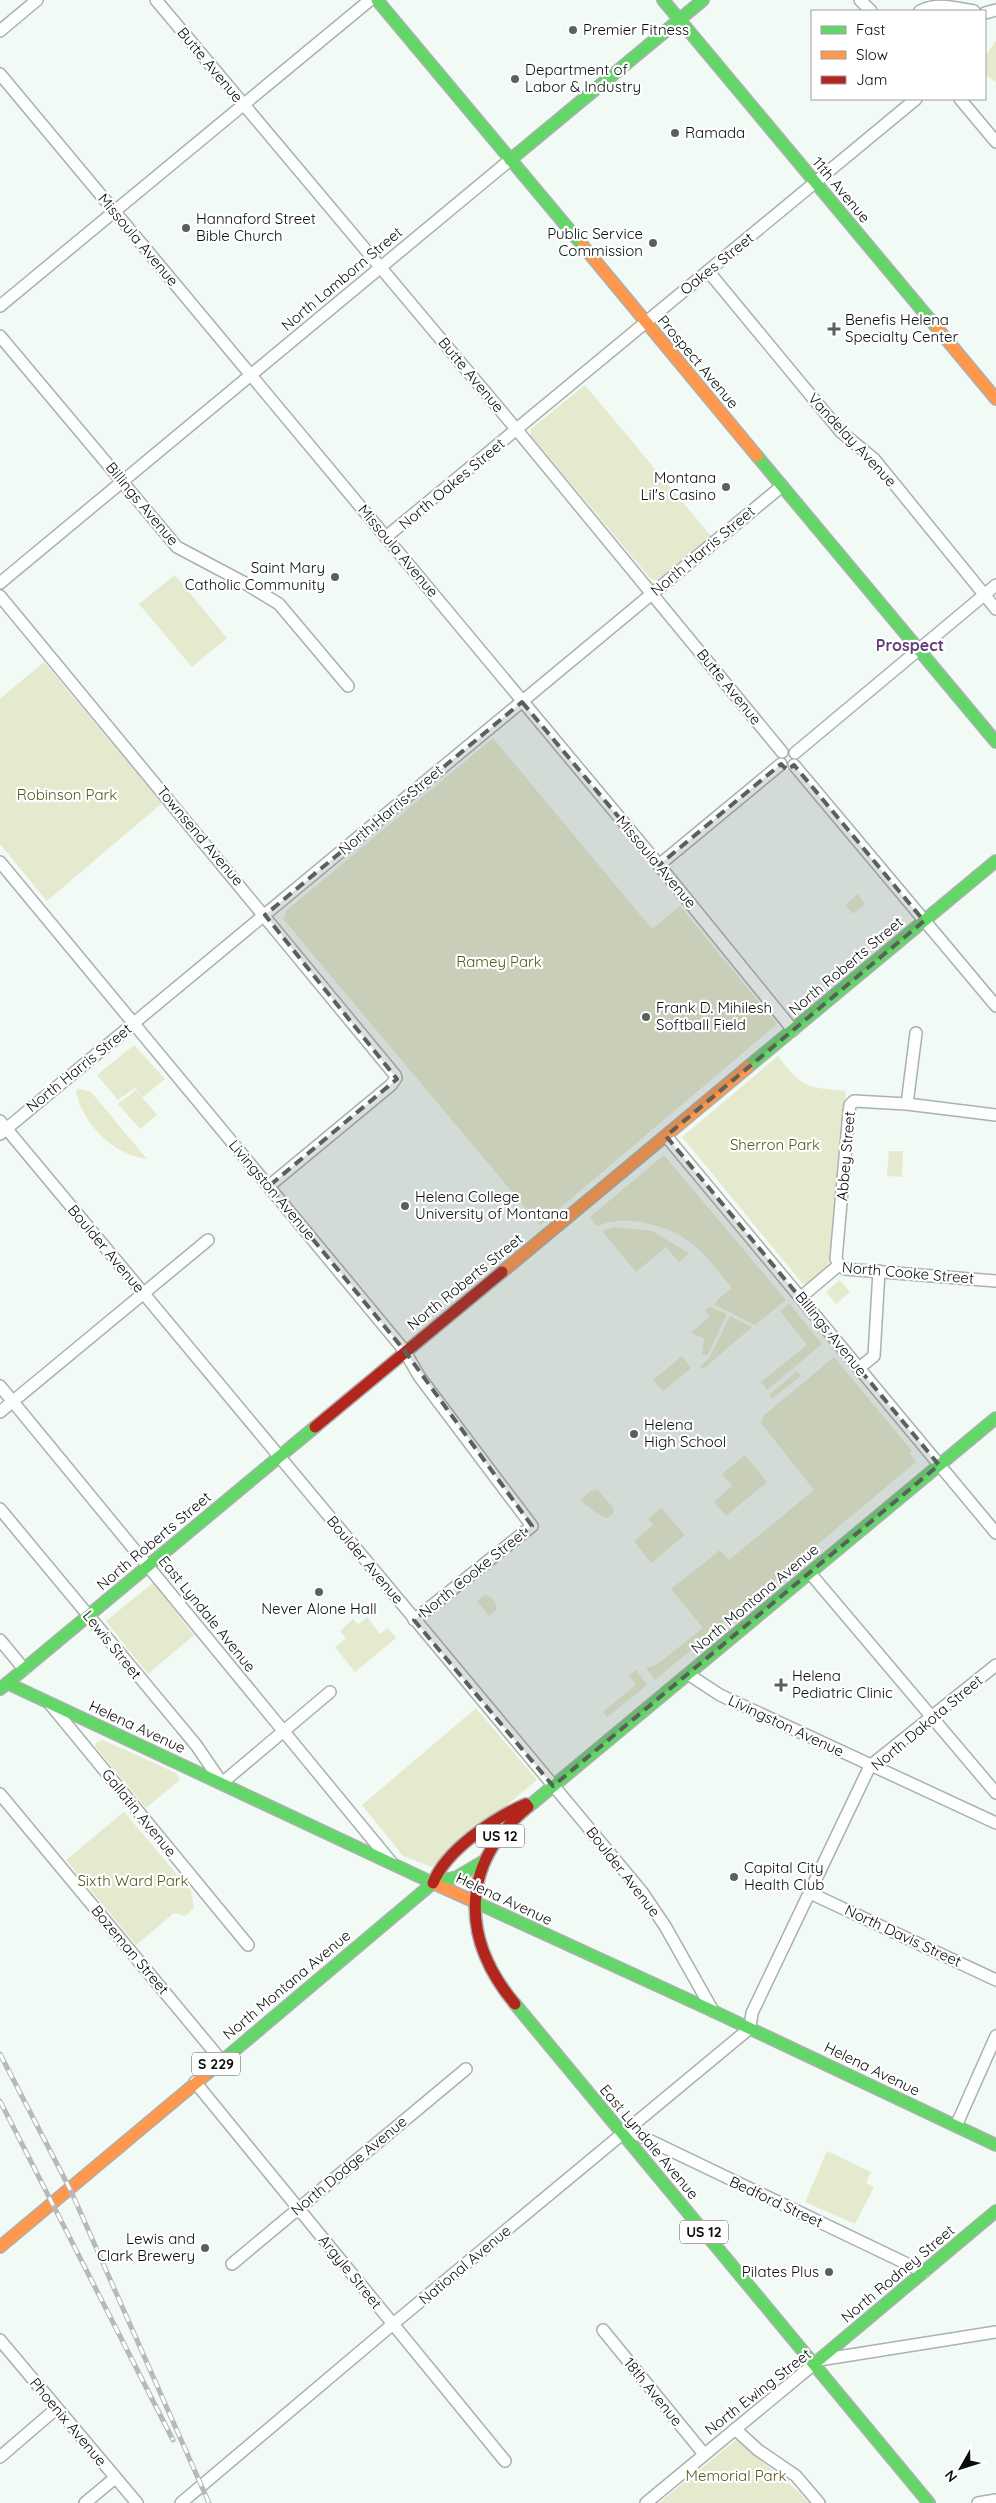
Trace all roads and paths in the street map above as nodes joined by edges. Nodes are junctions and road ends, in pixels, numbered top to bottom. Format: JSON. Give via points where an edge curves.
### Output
{"nodes":[{"id":1,"x":37,"y":0,"type":"edge"},
{"id":2,"x":156,"y":0,"type":"edge"},
{"id":3,"x":370,"y":0,"type":"edge"},
{"id":4,"x":377,"y":0,"type":"edge"},
{"id":5,"x":662,"y":0,"type":"edge"},
{"id":6,"x":704,"y":0,"type":"edge"},
{"id":7,"x":860,"y":0,"type":"edge"},
{"id":8,"x":870,"y":10,"type":"edge"},
{"id":9,"x":923,"y":10,"type":"edge"},
{"id":10,"x":968,"y":10,"type":"edge"},
{"id":11,"x":679,"y":20,"type":"junction"},
{"id":12,"x":0,"y":31,"type":"edge"},
{"id":13,"x":0,"y":74,"type":"edge"},
{"id":14,"x":915,"y":100,"type":"edge"},
{"id":15,"x":961,"y":100,"type":"edge"},
{"id":16,"x":243,"y":104,"type":"junction"},
{"id":17,"x":996,"y":142,"type":"edge"},
{"id":18,"x":510,"y":160,"type":"junction"},
{"id":19,"x":815,"y":183,"type":"junction"},
{"id":20,"x":115,"y":211,"type":"junction"},
{"id":21,"x":380,"y":267,"type":"junction"},
{"id":22,"x":708,"y":271,"type":"junction"},
{"id":23,"x":0,"y":306,"type":"edge"},
{"id":24,"x":646,"y":322,"type":"junction"},
{"id":25,"x":0,"y":336,"type":"edge"},
{"id":26,"x":251,"y":374,"type":"junction"},
{"id":27,"x":996,"y":399,"type":"edge"},
{"id":28,"x":517,"y":430,"type":"junction"},
{"id":29,"x":122,"y":481,"type":"junction"},
{"id":30,"x":782,"y":486,"type":"junction"},
{"id":31,"x":386,"y":538,"type":"junction"},
{"id":32,"x":0,"y":583,"type":"edge"},
{"id":33,"x":996,"y":585,"type":"edge"},
{"id":34,"x":652,"y":594,"type":"junction"},
{"id":35,"x":984,"y":595,"type":"junction"},
{"id":36,"x":0,"y":596,"type":"edge"},
{"id":37,"x":996,"y":609,"type":"edge"},
{"id":38,"x":918,"y":649,"type":"junction"},
{"id":39,"x":348,"y":686,"type":"dead end"},
{"id":40,"x":522,"y":702,"type":"junction"},
{"id":41,"x":996,"y":742,"type":"edge"},
{"id":42,"x":782,"y":752,"type":"junction"},
{"id":43,"x":795,"y":753,"type":"junction"},
{"id":44,"x":781,"y":764,"type":"junction"},
{"id":45,"x":794,"y":765,"type":"junction"},
{"id":46,"x":996,"y":861,"type":"edge"},
{"id":47,"x":0,"y":862,"type":"edge"},
{"id":48,"x":659,"y":865,"type":"junction"},
{"id":49,"x":265,"y":915,"type":"junction"},
{"id":50,"x":924,"y":921,"type":"junction"},
{"id":51,"x":996,"y":1006,"type":"edge"},
{"id":52,"x":135,"y":1023,"type":"junction"},
{"id":53,"x":793,"y":1030,"type":"junction"},
{"id":54,"x":916,"y":1033,"type":"dead end"},
{"id":55,"x":907,"y":1104,"type":"junction"},
{"id":56,"x":996,"y":1114,"type":"edge"},
{"id":57,"x":2,"y":1128,"type":"edge"},
{"id":58,"x":666,"y":1136,"type":"junction"},
{"id":59,"x":269,"y":1186,"type":"junction"},
{"id":60,"x":208,"y":1240,"type":"dead end"},
{"id":61,"x":839,"y":1265,"type":"junction"},
{"id":62,"x":879,"y":1271,"type":"junction"},
{"id":63,"x":996,"y":1281,"type":"edge"},
{"id":64,"x":143,"y":1293,"type":"junction"},
{"id":65,"x":801,"y":1297,"type":"junction"},
{"id":66,"x":404,"y":1350,"type":"junction"},
{"id":67,"x":859,"y":1368,"type":"junction"},
{"id":68,"x":0,"y":1386,"type":"edge"},
{"id":69,"x":13,"y":1402,"type":"junction"},
{"id":70,"x":0,"y":1412,"type":"edge"},
{"id":71,"x":996,"y":1418,"type":"edge"},
{"id":72,"x":279,"y":1457,"type":"junction"},
{"id":73,"x":939,"y":1465,"type":"junction"},
{"id":74,"x":0,"y":1509,"type":"edge"},
{"id":75,"x":532,"y":1526,"type":"joint"},
{"id":76,"x":996,"y":1533,"type":"edge"},
{"id":77,"x":148,"y":1566,"type":"junction"},
{"id":78,"x":810,"y":1573,"type":"junction"},
{"id":79,"x":89,"y":1616,"type":"junction"},
{"id":80,"x":414,"y":1620,"type":"junction"},
{"id":81,"x":0,"y":1640,"type":"edge"},
{"id":82,"x":996,"y":1665,"type":"edge"},
{"id":83,"x":24,"y":1669,"type":"junction"},
{"id":84,"x":688,"y":1674,"type":"junction"},
{"id":85,"x":2,"y":1684,"type":"edge"},
{"id":86,"x":330,"y":1692,"type":"dead end"},
{"id":87,"x":49,"y":1703,"type":"junction"},
{"id":88,"x":934,"y":1717,"type":"junction"},
{"id":89,"x":284,"y":1731,"type":"junction"},
{"id":90,"x":870,"y":1766,"type":"junction"},
{"id":91,"x":222,"y":1783,"type":"junction"},
{"id":92,"x":553,"y":1786,"type":"junction"},
{"id":93,"x":996,"y":1793,"type":"edge"},
{"id":94,"x":0,"y":1794,"type":"edge"},
{"id":95,"x":534,"y":1802,"type":"junction"},
{"id":96,"x":996,"y":1824,"type":"edge"},
{"id":97,"x":484,"y":1861,"type":"junction"},
{"id":98,"x":391,"y":1862,"type":"junction"},
{"id":99,"x":433,"y":1883,"type":"junction"},
{"id":100,"x":810,"y":1893,"type":"junction"},
{"id":101,"x":473,"y":1901,"type":"junction"},
{"id":102,"x":248,"y":1945,"type":"dead end"},
{"id":103,"x":996,"y":1980,"type":"edge"},
{"id":104,"x":714,"y":2011,"type":"junction"},
{"id":105,"x":750,"y":2028,"type":"junction"},
{"id":106,"x":996,"y":2036,"type":"edge"},
{"id":107,"x":221,"y":2060,"type":"junction"},
{"id":108,"x":466,"y":2069,"type":"dead end"},
{"id":109,"x":195,"y":2082,"type":"junction"},
{"id":110,"x":956,"y":2126,"type":"junction"},
{"id":111,"x":626,"y":2132,"type":"junction"},
{"id":112,"x":996,"y":2145,"type":"edge"},
{"id":113,"x":298,"y":2208,"type":"junction"},
{"id":114,"x":996,"y":2212,"type":"edge"},
{"id":115,"x":0,"y":2246,"type":"edge"},
{"id":116,"x":232,"y":2264,"type":"dead end"},
{"id":117,"x":924,"y":2272,"type":"junction"},
{"id":118,"x":393,"y":2324,"type":"junction"},
{"id":119,"x":603,"y":2330,"type":"dead end"},
{"id":120,"x":996,"y":2332,"type":"edge"},
{"id":121,"x":0,"y":2340,"type":"edge"},
{"id":122,"x":816,"y":2362,"type":"junction"},
{"id":123,"x":57,"y":2408,"type":"junction"},
{"id":124,"x":735,"y":2429,"type":"junction"},
{"id":125,"x":704,"y":2454,"type":"junction"},
{"id":126,"x":0,"y":2457,"type":"edge"},
{"id":127,"x":505,"y":2461,"type":"dead end"},
{"id":128,"x":115,"y":2478,"type":"junction"},
{"id":129,"x":996,"y":2500,"type":"edge"},
{"id":130,"x":85,"y":2503,"type":"edge"},
{"id":131,"x":137,"y":2503,"type":"edge"},
{"id":132,"x":181,"y":2503,"type":"edge"},
{"id":133,"x":646,"y":2503,"type":"edge"},
{"id":134,"x":819,"y":2503,"type":"edge"},
{"id":135,"x":929,"y":2503,"type":"edge"},
{"id":136,"x":978,"y":2503,"type":"edge"}],
"edges":[{"from":1,"to":12,"type":"street"},
{"from":2,"to":16,"type":"street","name":"Butte Avenue"},
{"from":3,"to":16,"type":"street"},
{"from":4,"to":18,"type":"main road","name":"Prospect Avenue"},
{"from":5,"to":11,"type":"main road","name":"11th Avenue"},
{"from":6,"to":11,"type":"main road","name":"North Lamborn Street"},
{"from":7,"to":8,"type":"street"},
{"from":9,"to":10,"type":"street","via":[[943,6]]},
{"from":11,"to":18,"type":"main road","name":"North Lamborn Street"},
{"from":11,"to":19,"type":"main road","name":"11th Avenue"},
{"from":13,"to":20,"type":"street","name":"Missoula Avenue"},
{"from":14,"to":19,"type":"street","name":"Oakes Street"},
{"from":15,"to":17,"type":"street"},
{"from":16,"to":20,"type":"street"},
{"from":16,"to":21,"type":"street","name":"Butte Avenue"},
{"from":18,"to":21,"type":"street","name":"North Lamborn Street"},
{"from":18,"to":24,"type":"main road","name":"Prospect Avenue"},
{"from":19,"to":22,"type":"street","name":"Oakes Street"},
{"from":19,"to":27,"type":"main road","name":"11th Avenue"},
{"from":20,"to":23,"type":"street"},
{"from":20,"to":26,"type":"street","name":"Missoula Avenue"},
{"from":21,"to":26,"type":"street","name":"North Lamborn Street"},
{"from":21,"to":28,"type":"street","name":"Butte Avenue"},
{"from":22,"to":24,"type":"street","name":"Oakes Street"},
{"from":22,"to":35,"type":"street","name":"Vandelay Avenue","via":[[841,432],[874,459]]},
{"from":24,"to":28,"type":"street","name":"Oakes Street"},
{"from":24,"to":30,"type":"main road","name":"Prospect Avenue"},
{"from":25,"to":29,"type":"street","name":"Billings Avenue"},
{"from":26,"to":29,"type":"street","name":"North Lamborn Street"},
{"from":26,"to":31,"type":"street","name":"Missoula Avenue"},
{"from":28,"to":31,"type":"street","name":"North Oakes Street"},
{"from":28,"to":34,"type":"street","name":"Butte Avenue"},
{"from":29,"to":32,"type":"street","name":"North Lamborn Street"},
{"from":29,"to":39,"type":"street","name":"Billings Avenue","via":[[177,548],[279,604]]},
{"from":30,"to":34,"type":"street","name":"North Harris Street"},
{"from":30,"to":38,"type":"main road","name":"Prospect Avenue"},
{"from":31,"to":40,"type":"street","name":"Missoula Avenue"},
{"from":33,"to":35,"type":"street"},
{"from":34,"to":40,"type":"street","name":"North Harris Street"},
{"from":34,"to":42,"type":"street","name":"Butte Avenue"},
{"from":35,"to":37,"type":"street","name":"Vandelay Avenue"},
{"from":35,"to":38,"type":"street"},
{"from":36,"to":49,"type":"street","name":"Townsend Avenue"},
{"from":38,"to":41,"type":"main road","name":"Prospect Avenue"},
{"from":38,"to":43,"type":"street"},
{"from":40,"to":48,"type":"street","name":"Missoula Avenue"},
{"from":40,"to":49,"type":"street","name":"North Harris Street"},
{"from":42,"to":43,"type":"street","via":[[790,750]]},
{"from":42,"to":44,"type":"street"},
{"from":43,"to":45,"type":"street"},
{"from":44,"to":45,"type":"street","via":[[786,767]]},
{"from":44,"to":48,"type":"street"},
{"from":45,"to":50,"type":"street"},
{"from":46,"to":50,"type":"main road","name":"North Roberts Street"},
{"from":47,"to":52,"type":"street","name":"Livingston Avenue"},
{"from":48,"to":53,"type":"street","name":"Missoula Avenue"},
{"from":49,"to":52,"type":"street","name":"North Harris Street"},
{"from":49,"to":59,"type":"street","name":"Townsend Avenue","via":[[396,1078]]},
{"from":50,"to":51,"type":"street"},
{"from":50,"to":53,"type":"main road","name":"North Roberts Street"},
{"from":52,"to":57,"type":"street","name":"North Harris Street"},
{"from":52,"to":59,"type":"street","name":"Livingston Avenue"},
{"from":53,"to":58,"type":"main road","name":"North Roberts Street"},
{"from":54,"to":55,"type":"street"},
{"from":55,"to":56,"type":"street","name":"Abbey Street"},
{"from":55,"to":61,"type":"street","name":"Abbey Street","via":[[859,1100],[850,1105],[836,1259]]},
{"from":57,"to":64,"type":"street","name":"Boulder Avenue"},
{"from":58,"to":65,"type":"street","name":"Billings Avenue"},
{"from":58,"to":66,"type":"main road","name":"North Roberts Street"},
{"from":59,"to":66,"type":"street","name":"Livingston Avenue"},
{"from":60,"to":64,"type":"street"},
{"from":61,"to":62,"type":"street","name":"North Cooke Street","via":[[845,1270]]},
{"from":61,"to":65,"type":"street","name":"North Cooke Street"},
{"from":62,"to":63,"type":"street","name":"North Cooke Street"},
{"from":62,"to":67,"type":"street","via":[[874,1356]]},
{"from":64,"to":69,"type":"street"},
{"from":64,"to":72,"type":"street","name":"Boulder Avenue"},
{"from":65,"to":67,"type":"street","name":"Billings Avenue"},
{"from":66,"to":72,"type":"main road","name":"North Roberts Street"},
{"from":66,"to":75,"type":"street","name":"Livingston Avenue"},
{"from":67,"to":73,"type":"street","name":"Billings Avenue"},
{"from":68,"to":69,"type":"street","name":"East Lyndale Avenue"},
{"from":69,"to":70,"type":"street"},
{"from":69,"to":77,"type":"street","name":"East Lyndale Avenue"},
{"from":71,"to":73,"type":"main road","name":"North Montana Avenue","number":"US 12"},
{"from":72,"to":77,"type":"main road","name":"North Roberts Street"},
{"from":72,"to":80,"type":"street","name":"Boulder Avenue"},
{"from":73,"to":76,"type":"street","name":"Billings Avenue"},
{"from":73,"to":78,"type":"main road","name":"North Montana Avenue","number":"US 12"},
{"from":74,"to":79,"type":"street","name":"Lewis Street"},
{"from":75,"to":80,"type":"street","name":"North Cooke Street"},
{"from":77,"to":79,"type":"main road","name":"North Roberts Street"},
{"from":77,"to":89,"type":"street","name":"East Lyndale Avenue"},
{"from":78,"to":84,"type":"main road","name":"North Montana Avenue","number":"US 12"},
{"from":78,"to":88,"type":"street"},
{"from":79,"to":83,"type":"main road","name":"North Roberts Street"},
{"from":79,"to":91,"type":"street","name":"Lewis Street","via":[[196,1745]]},
{"from":80,"to":92,"type":"street","name":"Boulder Avenue"},
{"from":81,"to":83,"type":"street"},
{"from":82,"to":88,"type":"street","name":"North Dakota Street"},
{"from":83,"to":85,"type":"main road","name":"North Roberts Street"},
{"from":84,"to":90,"type":"street","name":"Livingston Avenue","via":[[720,1696]]},
{"from":84,"to":92,"type":"main road","name":"North Montana Avenue","number":"US 12"},
{"from":85,"to":87,"type":"main road","name":"Helena Avenue"},
{"from":86,"to":89,"type":"street"},
{"from":87,"to":91,"type":"main road","name":"Helena Avenue"},
{"from":87,"to":102,"type":"street","name":"Gallatin Avenue"},
{"from":88,"to":90,"type":"street","name":"North Dakota Street"},
{"from":88,"to":93,"type":"street"},
{"from":89,"to":91,"type":"street"},
{"from":89,"to":98,"type":"street","name":"East Lyndale Avenue"},
{"from":90,"to":96,"type":"street","name":"Livingston Avenue"},
{"from":90,"to":100,"type":"street","name":"North Dakota Street"},
{"from":91,"to":98,"type":"main road","name":"Helena Avenue"},
{"from":92,"to":95,"type":"main road","name":"North Montana Avenue","number":"US 12"},
{"from":92,"to":104,"type":"street","name":"Boulder Avenue","via":[[642,1892]]},
{"from":94,"to":107,"type":"street","name":"Bozeman Street"},
{"from":95,"to":97,"type":"main road","name":"North Montana Avenue","number":"US 12","via":[[500,1836]]},
{"from":95,"to":99,"type":"main road","name":"North Montana Avenue","number":"S 229","via":[[519,1806],[491,1823],[439,1868]]},
{"from":97,"to":99,"type":"main road","name":"North Montana Avenue","via":[[457,1877]]},
{"from":97,"to":101,"type":"main road","name":"North Montana Avenue","number":"US 12","via":[[474,1885]]},
{"from":98,"to":99,"type":"main road","name":"Helena Avenue"},
{"from":99,"to":101,"type":"main road","name":"Helena Avenue"},
{"from":99,"to":107,"type":"main road","name":"North Montana Avenue","number":"S 229"},
{"from":100,"to":103,"type":"street","name":"North Davis Street"},
{"from":100,"to":105,"type":"street","name":"North Dakota Street","via":[[752,2013]]},
{"from":101,"to":104,"type":"main road","name":"Helena Avenue"},
{"from":101,"to":111,"type":"main road","name":"East Lyndale Avenue","number":"US 12","via":[[479,1941],[495,1979]]},
{"from":104,"to":105,"type":"main road","name":"Helena Avenue"},
{"from":105,"to":110,"type":"main road","name":"Helena Avenue"},
{"from":105,"to":111,"type":"street","name":"National Avenue"},
{"from":106,"to":110,"type":"street"},
{"from":107,"to":109,"type":"main road","name":"North Montana Avenue","number":"S 229"},
{"from":108,"to":113,"type":"street","name":"North Dodge Avenue"},
{"from":109,"to":113,"type":"street","name":"Argyle Street"},
{"from":109,"to":115,"type":"main road","name":"North Montana Avenue","number":"S 229"},
{"from":110,"to":112,"type":"main road","name":"Helena Avenue"},
{"from":111,"to":117,"type":"street","name":"Bedford Street"},
{"from":111,"to":118,"type":"street","name":"National Avenue"},
{"from":111,"to":122,"type":"main road","name":"East Lyndale Avenue","number":"US 12"},
{"from":113,"to":116,"type":"street","name":"North Dodge Avenue"},
{"from":113,"to":118,"type":"street","name":"Argyle Street"},
{"from":114,"to":117,"type":"main road","name":"North Rodney Street"},
{"from":117,"to":122,"type":"main road","name":"North Rodney Street"},
{"from":118,"to":127,"type":"street","name":"Argyle Street"},
{"from":118,"to":132,"type":"street","name":"National Avenue"},
{"from":119,"to":125,"type":"street","name":"18th Avenue"},
{"from":120,"to":122,"type":"street","name":"North Ewing Street"},
{"from":121,"to":123,"type":"street","name":"Phoenix Avenue"},
{"from":122,"to":124,"type":"street","name":"North Ewing Street"},
{"from":122,"to":135,"type":"main road","name":"East Lyndale Avenue","number":"US 12"},
{"from":123,"to":126,"type":"street"},
{"from":123,"to":128,"type":"street","name":"Phoenix Avenue"},
{"from":124,"to":125,"type":"street","name":"North Ewing Street"},
{"from":124,"to":134,"type":"street","via":[[758,2450],[796,2476]]},
{"from":125,"to":133,"type":"street","name":"North Ewing Street"},
{"from":128,"to":130,"type":"street"},
{"from":128,"to":131,"type":"street","name":"Phoenix Avenue"},
{"from":129,"to":136,"type":"street"}]}
